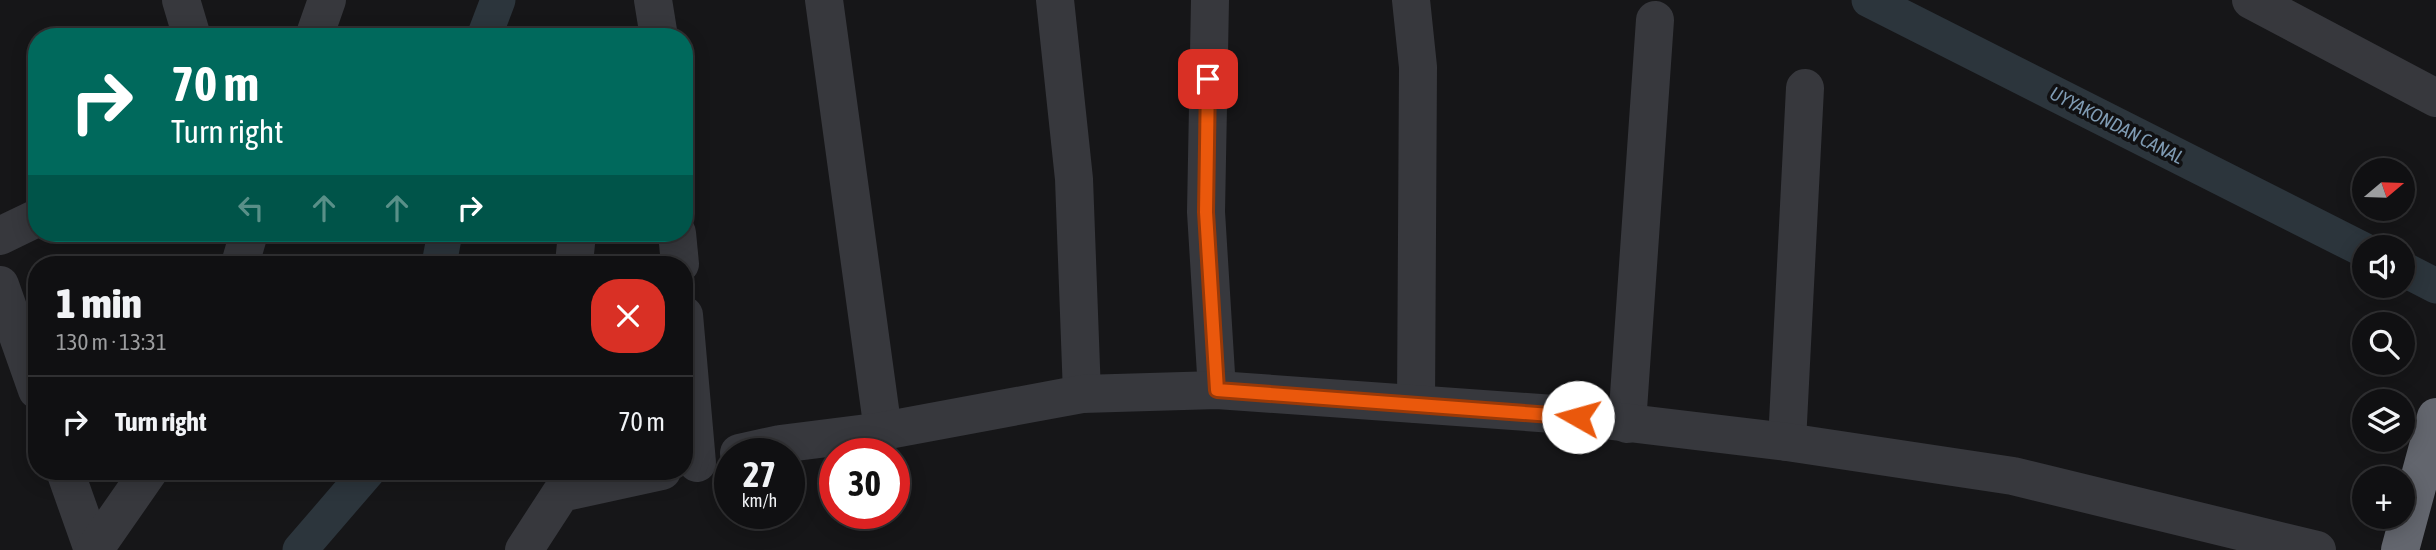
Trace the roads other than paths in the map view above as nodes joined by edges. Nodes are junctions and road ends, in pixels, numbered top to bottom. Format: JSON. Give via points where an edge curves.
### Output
{"nodes":[{"id":1,"x":181,"y":0,"type":"edge"},
{"id":2,"x":327,"y":0,"type":"edge"},
{"id":3,"x":653,"y":0,"type":"edge"},
{"id":4,"x":824,"y":0,"type":"edge"},
{"id":5,"x":1055,"y":0,"type":"edge"},
{"id":6,"x":1210,"y":0,"type":"edge"},
{"id":7,"x":1411,"y":0,"type":"edge"},
{"id":8,"x":2252,"y":0,"type":"edge"},
{"id":9,"x":1655,"y":20,"type":"dead end"},
{"id":10,"x":189,"y":28,"type":"edge"},
{"id":11,"x":317,"y":28,"type":"edge"},
{"id":12,"x":658,"y":28,"type":"edge"},
{"id":13,"x":1805,"y":88,"type":"dead end"},
{"id":14,"x":2436,"y":98,"type":"edge"},
{"id":15,"x":28,"y":222,"type":"edge"},
{"id":16,"x":0,"y":236,"type":"edge"},
{"id":17,"x":0,"y":285,"type":"edge"},
{"id":18,"x":28,"y":364,"type":"edge"},
{"id":19,"x":1217,"y":390,"type":"junction"},
{"id":20,"x":1082,"y":394,"type":"junction"},
{"id":21,"x":1416,"y":404,"type":"junction"},
{"id":22,"x":2436,"y":417,"type":"edge"},
{"id":23,"x":1627,"y":424,"type":"junction"},
{"id":24,"x":883,"y":432,"type":"junction"},
{"id":25,"x":805,"y":441,"type":"edge"},
{"id":26,"x":1787,"y":442,"type":"junction"},
{"id":27,"x":68,"y":480,"type":"edge"},
{"id":28,"x":143,"y":480,"type":"edge"},
{"id":29,"x":561,"y":482,"type":"edge"},
{"id":30,"x":93,"y":550,"type":"edge"},
{"id":31,"x":524,"y":550,"type":"edge"},
{"id":32,"x":2318,"y":550,"type":"edge"},
{"id":33,"x":2400,"y":550,"type":"edge"}],
"edges":[{"from":1,"to":10,"type":"street"},
{"from":2,"to":11,"type":"street"},
{"from":3,"to":12,"type":"street"},
{"from":4,"to":24,"type":"street"},
{"from":5,"to":20,"type":"street","via":[[1074,179]]},
{"from":6,"to":19,"type":"street","via":[[1206,212]]},
{"from":7,"to":21,"type":"street","via":[[1418,67]]},
{"from":8,"to":14,"type":"street"},
{"from":9,"to":23,"type":"street"},
{"from":13,"to":26,"type":"street"},
{"from":15,"to":16,"type":"street"},
{"from":17,"to":18,"type":"street"},
{"from":19,"to":20,"type":"street"},
{"from":19,"to":21,"type":"street"},
{"from":20,"to":24,"type":"street"},
{"from":21,"to":23,"type":"street"},
{"from":22,"to":33,"type":"highway"},
{"from":23,"to":26,"type":"street"},
{"from":24,"to":25,"type":"street"},
{"from":26,"to":32,"type":"street","via":[[2014,476]]},
{"from":27,"to":30,"type":"street"},
{"from":28,"to":30,"type":"street"},
{"from":29,"to":31,"type":"street"}]}
